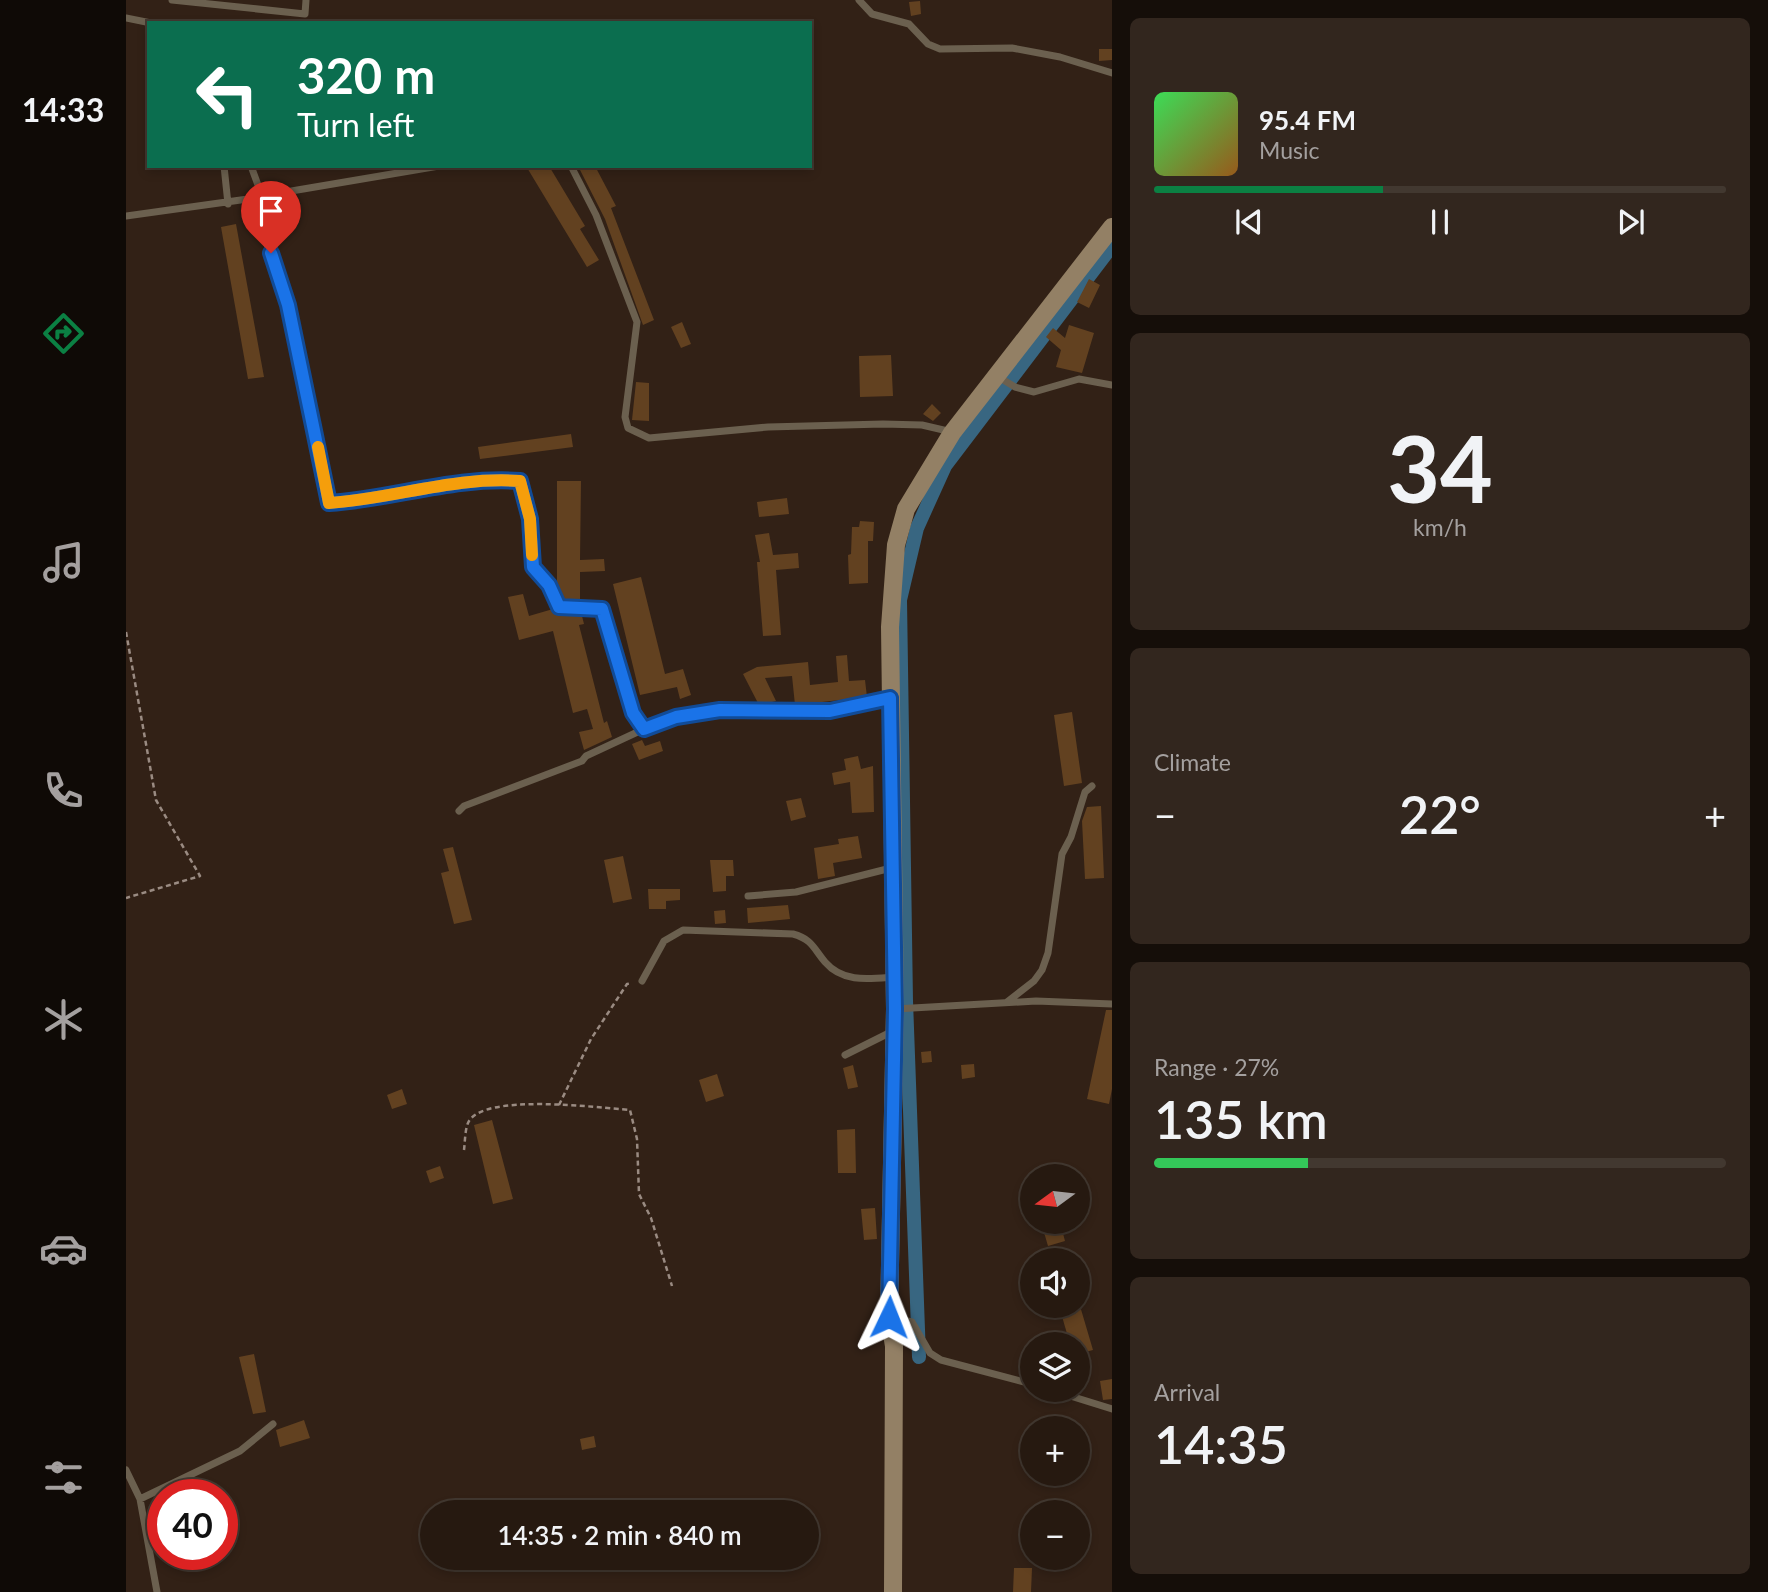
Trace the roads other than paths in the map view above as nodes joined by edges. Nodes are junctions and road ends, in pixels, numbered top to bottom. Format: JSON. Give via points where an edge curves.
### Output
{"nodes":[{"id":1,"x":172,"y":0,"type":"edge"},
{"id":2,"x":306,"y":0,"type":"edge"},
{"id":3,"x":859,"y":0,"type":"edge"},
{"id":4,"x":126,"y":18,"type":"edge"},
{"id":5,"x":306,"y":19,"type":"edge"},
{"id":6,"x":147,"y":22,"type":"edge"},
{"id":7,"x":1112,"y":73,"type":"edge"},
{"id":8,"x":224,"y":168,"type":"edge"},
{"id":9,"x":252,"y":168,"type":"edge"},
{"id":10,"x":427,"y":168,"type":"edge"},
{"id":11,"x":572,"y":168,"type":"edge"},
{"id":12,"x":262,"y":196,"type":"junction"},
{"id":13,"x":251,"y":198,"type":"junction"},
{"id":14,"x":228,"y":204,"type":"junction"},
{"id":15,"x":126,"y":216,"type":"edge"},
{"id":16,"x":1112,"y":228,"type":"edge"},
{"id":17,"x":996,"y":375,"type":"junction"},
{"id":18,"x":1112,"y":385,"type":"edge"},
{"id":19,"x":952,"y":433,"type":"junction"},
{"id":20,"x":890,"y":698,"type":"junction"},
{"id":21,"x":644,"y":729,"type":"junction"},
{"id":22,"x":1092,"y":786,"type":"dead end"},
{"id":23,"x":459,"y":811,"type":"dead end"},
{"id":24,"x":892,"y":868,"type":"junction"},
{"id":25,"x":748,"y":896,"type":"dead end"},
{"id":26,"x":894,"y":977,"type":"junction"},
{"id":27,"x":642,"y":981,"type":"road end"},
{"id":28,"x":1007,"y":1002,"type":"junction"},
{"id":29,"x":1112,"y":1004,"type":"edge"},
{"id":30,"x":895,"y":1009,"type":"junction"},
{"id":31,"x":894,"y":1031,"type":"junction"},
{"id":32,"x":845,"y":1055,"type":"dead end"},
{"id":33,"x":889,"y":1317,"type":"junction"},
{"id":34,"x":1020,"y":1381,"type":"edge"},
{"id":35,"x":1090,"y":1402,"type":"edge"},
{"id":36,"x":1112,"y":1409,"type":"edge"},
{"id":37,"x":273,"y":1424,"type":"dead end"},
{"id":38,"x":126,"y":1470,"type":"edge"},
{"id":39,"x":140,"y":1499,"type":"junction"},
{"id":40,"x":158,"y":1592,"type":"edge"},
{"id":41,"x":893,"y":1592,"type":"edge"}],
"edges":[{"from":1,"to":5,"type":"lane"},
{"from":2,"to":5,"type":"lane"},
{"from":3,"to":7,"type":"lane","via":[[872,14],[909,24],[928,44],[940,49],[1012,48]]},
{"from":4,"to":6,"type":"lane"},
{"from":8,"to":14,"type":"lane"},
{"from":9,"to":12,"type":"lane"},
{"from":10,"to":12,"type":"lane"},
{"from":11,"to":19,"type":"lane","via":[[596,215],[637,322],[625,416],[628,428],[649,438],[755,428],[883,424],[922,425]]},
{"from":12,"to":13,"type":"lane"},
{"from":13,"to":14,"type":"lane"},
{"from":13,"to":21,"type":"lane","via":[[288,305],[329,503],[492,479],[520,481],[530,519],[533,567],[549,585],[559,607],[602,609],[633,713]]},
{"from":14,"to":15,"type":"lane"},
{"from":16,"to":17,"type":"street"},
{"from":17,"to":18,"type":"lane","via":[[1034,392],[1079,379]]},
{"from":17,"to":19,"type":"street"},
{"from":19,"to":20,"type":"street","via":[[906,509],[896,545]]},
{"from":20,"to":21,"type":"lane","via":[[830,711],[720,710],[676,717]]},
{"from":20,"to":24,"type":"street"},
{"from":21,"to":23,"type":"lane","via":[[582,761]]},
{"from":22,"to":28,"type":"lane","via":[[1084,792],[1062,854],[1045,962],[1034,981]]},
{"from":24,"to":25,"type":"lane","via":[[796,892]]},
{"from":24,"to":26,"type":"street"},
{"from":26,"to":27,"type":"lane","via":[[858,980],[845,976],[827,964],[806,937],[793,934],[683,930],[664,941]]},
{"from":26,"to":30,"type":"street"},
{"from":28,"to":29,"type":"lane"},
{"from":28,"to":30,"type":"lane"},
{"from":30,"to":31,"type":"street"},
{"from":31,"to":32,"type":"lane"},
{"from":31,"to":33,"type":"street"},
{"from":33,"to":34,"type":"lane","via":[[912,1322],[930,1353],[941,1360]]},
{"from":33,"to":41,"type":"street"},
{"from":35,"to":36,"type":"lane"},
{"from":37,"to":39,"type":"lane","via":[[240,1451]]},
{"from":38,"to":39,"type":"lane"},
{"from":39,"to":40,"type":"lane"}]}
